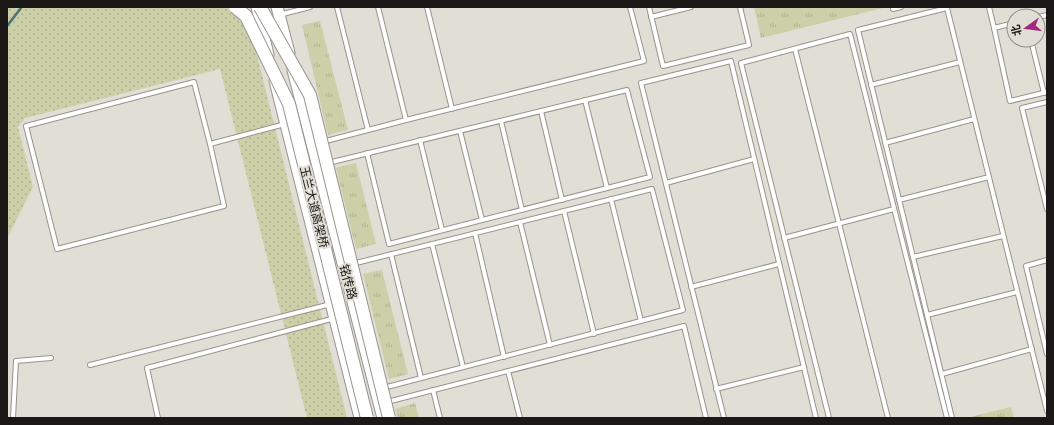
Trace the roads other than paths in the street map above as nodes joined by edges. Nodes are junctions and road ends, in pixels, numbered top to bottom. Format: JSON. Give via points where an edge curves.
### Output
{"nodes":[{"id":1,"x":234,"y":7,"type":"edge"},
{"id":2,"x":256,"y":7,"type":"edge"},
{"id":3,"x":260,"y":7,"type":"edge"},
{"id":4,"x":310,"y":7,"type":"edge"},
{"id":5,"x":337,"y":7,"type":"edge"},
{"id":6,"x":378,"y":7,"type":"edge"},
{"id":7,"x":427,"y":7,"type":"edge"},
{"id":8,"x":630,"y":7,"type":"edge"},
{"id":9,"x":649,"y":7,"type":"edge"},
{"id":10,"x":690,"y":7,"type":"edge"},
{"id":11,"x":740,"y":7,"type":"edge"},
{"id":12,"x":893,"y":7,"type":"edge"},
{"id":13,"x":901,"y":7,"type":"edge"},
{"id":14,"x":989,"y":7,"type":"edge"},
{"id":15,"x":278,"y":11,"type":"edge"},
{"id":16,"x":651,"y":17,"type":"junction"},
{"id":17,"x":1006,"y":25,"type":"edge"},
{"id":18,"x":994,"y":28,"type":"junction"},
{"id":19,"x":1033,"y":48,"type":"edge"},
{"id":20,"x":795,"y":49,"type":"junction"},
{"id":21,"x":960,"y":62,"type":"junction"},
{"id":22,"x":871,"y":85,"type":"junction"},
{"id":23,"x":1046,"y":93,"type":"edge"},
{"id":24,"x":585,"y":100,"type":"junction"},
{"id":25,"x":1047,"y":102,"type":"edge"},
{"id":26,"x":452,"y":109,"type":"junction"},
{"id":27,"x":541,"y":111,"type":"junction"},
{"id":28,"x":974,"y":119,"type":"junction"},
{"id":29,"x":406,"y":120,"type":"junction"},
{"id":30,"x":501,"y":121,"type":"junction"},
{"id":31,"x":285,"y":124,"type":"junction"},
{"id":32,"x":368,"y":130,"type":"junction"},
{"id":33,"x":460,"y":131,"type":"junction"},
{"id":34,"x":420,"y":140,"type":"junction"},
{"id":35,"x":885,"y":143,"type":"junction"},
{"id":36,"x":210,"y":144,"type":"junction"},
{"id":37,"x":312,"y":144,"type":"junction"},
{"id":38,"x":367,"y":153,"type":"junction"},
{"id":39,"x":754,"y":159,"type":"junction"},
{"id":40,"x":318,"y":165,"type":"junction"},
{"id":41,"x":989,"y":177,"type":"junction"},
{"id":42,"x":666,"y":183,"type":"junction"},
{"id":43,"x":607,"y":188,"type":"junction"},
{"id":44,"x":611,"y":199,"type":"junction"},
{"id":45,"x":562,"y":200,"type":"junction"},
{"id":46,"x":899,"y":200,"type":"junction"},
{"id":47,"x":894,"y":209,"type":"junction"},
{"id":48,"x":1047,"y":209,"type":"edge"},
{"id":49,"x":522,"y":210,"type":"junction"},
{"id":50,"x":564,"y":211,"type":"junction"},
{"id":51,"x":482,"y":220,"type":"junction"},
{"id":52,"x":520,"y":222,"type":"junction"},
{"id":53,"x":839,"y":224,"type":"junction"},
{"id":54,"x":442,"y":230,"type":"junction"},
{"id":55,"x":475,"y":233,"type":"junction"},
{"id":56,"x":1003,"y":236,"type":"junction"},
{"id":57,"x":784,"y":238,"type":"junction"},
{"id":58,"x":432,"y":244,"type":"junction"},
{"id":59,"x":391,"y":254,"type":"junction"},
{"id":60,"x":913,"y":257,"type":"junction"},
{"id":61,"x":1047,"y":260,"type":"edge"},
{"id":62,"x":779,"y":264,"type":"junction"},
{"id":63,"x":344,"y":266,"type":"junction"},
{"id":64,"x":691,"y":287,"type":"junction"},
{"id":65,"x":1017,"y":292,"type":"junction"},
{"id":66,"x":332,"y":304,"type":"junction"},
{"id":67,"x":927,"y":315,"type":"junction"},
{"id":68,"x":335,"y":318,"type":"junction"},
{"id":69,"x":640,"y":322,"type":"junction"},
{"id":70,"x":594,"y":334,"type":"junction"},
{"id":71,"x":550,"y":345,"type":"junction"},
{"id":72,"x":1032,"y":349,"type":"junction"},
{"id":73,"x":1047,"y":354,"type":"edge"},
{"id":74,"x":504,"y":357,"type":"junction"},
{"id":75,"x":51,"y":358,"type":"dead end"},
{"id":76,"x":90,"y":366,"type":"dead end"},
{"id":77,"x":463,"y":367,"type":"junction"},
{"id":78,"x":804,"y":367,"type":"junction"},
{"id":79,"x":508,"y":371,"type":"junction"},
{"id":80,"x":942,"y":374,"type":"junction"},
{"id":81,"x":422,"y":378,"type":"junction"},
{"id":82,"x":716,"y":389,"type":"junction"},
{"id":83,"x":376,"y":390,"type":"junction"},
{"id":84,"x":433,"y":390,"type":"junction"},
{"id":85,"x":379,"y":404,"type":"junction"},
{"id":86,"x":1047,"y":411,"type":"edge"},
{"id":87,"x":12,"y":418,"type":"edge"},
{"id":88,"x":158,"y":418,"type":"edge"},
{"id":89,"x":360,"y":418,"type":"edge"},
{"id":90,"x":367,"y":418,"type":"edge"},
{"id":91,"x":383,"y":418,"type":"edge"},
{"id":92,"x":389,"y":418,"type":"edge"},
{"id":93,"x":440,"y":418,"type":"edge"},
{"id":94,"x":520,"y":418,"type":"edge"},
{"id":95,"x":706,"y":418,"type":"edge"},
{"id":96,"x":724,"y":418,"type":"edge"},
{"id":97,"x":816,"y":418,"type":"edge"},
{"id":98,"x":829,"y":418,"type":"edge"},
{"id":99,"x":888,"y":418,"type":"edge"},
{"id":100,"x":946,"y":418,"type":"edge"},
{"id":101,"x":952,"y":418,"type":"edge"}],
"edges":[{"from":1,"to":90,"type":"main road","name":"玉兰大道高架桥","bridge":true,"via":[[246,16],[289,104]]},
{"from":2,"to":31,"type":"main road","name":"铭传路"},
{"from":3,"to":92,"type":"main road","name":"玉兰大道高架桥","bridge":true,"via":[[310,95]]},
{"from":4,"to":15,"type":"lane"},
{"from":5,"to":32,"type":"lane"},
{"from":6,"to":29,"type":"lane"},
{"from":7,"to":26,"type":"lane"},
{"from":8,"to":26,"type":"lane","via":[[644,61]]},
{"from":9,"to":16,"type":"lane"},
{"from":10,"to":16,"type":"lane"},
{"from":11,"to":16,"type":"lane","via":[[749,45],[664,66]]},
{"from":12,"to":13,"type":"lane"},
{"from":14,"to":18,"type":"lane"},
{"from":15,"to":37,"type":"main road","name":"铭传路"},
{"from":17,"to":18,"type":"lane"},
{"from":18,"to":23,"type":"lane","via":[[1010,101]]},
{"from":19,"to":23,"type":"lane"},
{"from":20,"to":47,"type":"lane","via":[[850,34]]},
{"from":20,"to":53,"type":"lane"},
{"from":20,"to":57,"type":"lane","via":[[741,63]]},
{"from":21,"to":22,"type":"lane"},
{"from":21,"to":22,"type":"lane","via":[[947,8],[858,30]]},
{"from":21,"to":28,"type":"lane"},
{"from":22,"to":35,"type":"lane"},
{"from":24,"to":27,"type":"lane"},
{"from":24,"to":43,"type":"lane"},
{"from":24,"to":43,"type":"lane","via":[[627,90],[650,177]]},
{"from":25,"to":48,"type":"lane","via":[[1022,108]]},
{"from":26,"to":29,"type":"lane"},
{"from":27,"to":30,"type":"lane"},
{"from":27,"to":45,"type":"lane"},
{"from":28,"to":35,"type":"lane"},
{"from":28,"to":41,"type":"lane"},
{"from":29,"to":32,"type":"lane"},
{"from":30,"to":33,"type":"lane"},
{"from":30,"to":49,"type":"lane"},
{"from":31,"to":36,"type":"lane"},
{"from":31,"to":66,"type":"main road","name":"铭传路"},
{"from":32,"to":37,"type":"lane"},
{"from":33,"to":34,"type":"lane"},
{"from":33,"to":51,"type":"lane"},
{"from":34,"to":38,"type":"lane"},
{"from":34,"to":54,"type":"lane"},
{"from":35,"to":46,"type":"lane"},
{"from":36,"to":36,"type":"lane","via":[[194,82],[26,126],[57,249],[224,206]]},
{"from":37,"to":40,"type":"main road","name":"铭传路"},
{"from":38,"to":40,"type":"lane"},
{"from":38,"to":54,"type":"lane","via":[[388,244]]},
{"from":39,"to":42,"type":"lane"},
{"from":39,"to":42,"type":"lane","via":[[731,61],[641,83]]},
{"from":39,"to":62,"type":"lane"},
{"from":40,"to":63,"type":"main road","name":"铭传路"},
{"from":41,"to":46,"type":"lane"},
{"from":41,"to":56,"type":"lane"},
{"from":42,"to":64,"type":"lane"},
{"from":43,"to":45,"type":"lane"},
{"from":44,"to":50,"type":"lane"},
{"from":44,"to":69,"type":"lane"},
{"from":44,"to":69,"type":"lane","via":[[652,189],[683,310]]},
{"from":45,"to":49,"type":"lane"},
{"from":46,"to":60,"type":"lane"},
{"from":47,"to":53,"type":"lane"},
{"from":47,"to":100,"type":"lane"},
{"from":49,"to":51,"type":"lane"},
{"from":50,"to":52,"type":"lane"},
{"from":50,"to":70,"type":"lane"},
{"from":51,"to":54,"type":"lane"},
{"from":52,"to":55,"type":"lane"},
{"from":52,"to":71,"type":"lane"},
{"from":53,"to":57,"type":"lane"},
{"from":53,"to":99,"type":"lane"},
{"from":55,"to":58,"type":"lane"},
{"from":55,"to":74,"type":"lane"},
{"from":56,"to":60,"type":"lane"},
{"from":56,"to":65,"type":"lane"},
{"from":57,"to":98,"type":"lane"},
{"from":58,"to":59,"type":"lane"},
{"from":58,"to":77,"type":"lane"},
{"from":59,"to":63,"type":"lane"},
{"from":59,"to":81,"type":"lane"},
{"from":60,"to":67,"type":"lane"},
{"from":61,"to":73,"type":"lane","via":[[1026,266]]},
{"from":62,"to":64,"type":"lane"},
{"from":62,"to":78,"type":"lane"},
{"from":63,"to":83,"type":"main road","name":"铭传路"},
{"from":64,"to":82,"type":"lane"},
{"from":65,"to":67,"type":"lane"},
{"from":65,"to":72,"type":"lane"},
{"from":66,"to":68,"type":"main road","name":"铭传路"},
{"from":66,"to":76,"type":"lane"},
{"from":67,"to":80,"type":"lane"},
{"from":68,"to":88,"type":"lane","via":[[147,368]]},
{"from":68,"to":89,"type":"main road","name":"铭传路"},
{"from":69,"to":70,"type":"lane"},
{"from":70,"to":71,"type":"lane"},
{"from":71,"to":74,"type":"lane"},
{"from":72,"to":80,"type":"lane"},
{"from":72,"to":86,"type":"lane"},
{"from":74,"to":77,"type":"lane"},
{"from":75,"to":87,"type":"lane","via":[[16,361]]},
{"from":77,"to":81,"type":"lane"},
{"from":78,"to":82,"type":"lane"},
{"from":78,"to":97,"type":"lane"},
{"from":79,"to":84,"type":"lane"},
{"from":79,"to":94,"type":"lane"},
{"from":79,"to":95,"type":"lane","via":[[684,326]]},
{"from":80,"to":101,"type":"lane"},
{"from":81,"to":83,"type":"lane"},
{"from":82,"to":96,"type":"lane"},
{"from":83,"to":85,"type":"main road","name":"铭传路"},
{"from":84,"to":85,"type":"lane"},
{"from":84,"to":93,"type":"lane"},
{"from":85,"to":91,"type":"main road","name":"铭传路"}]}
